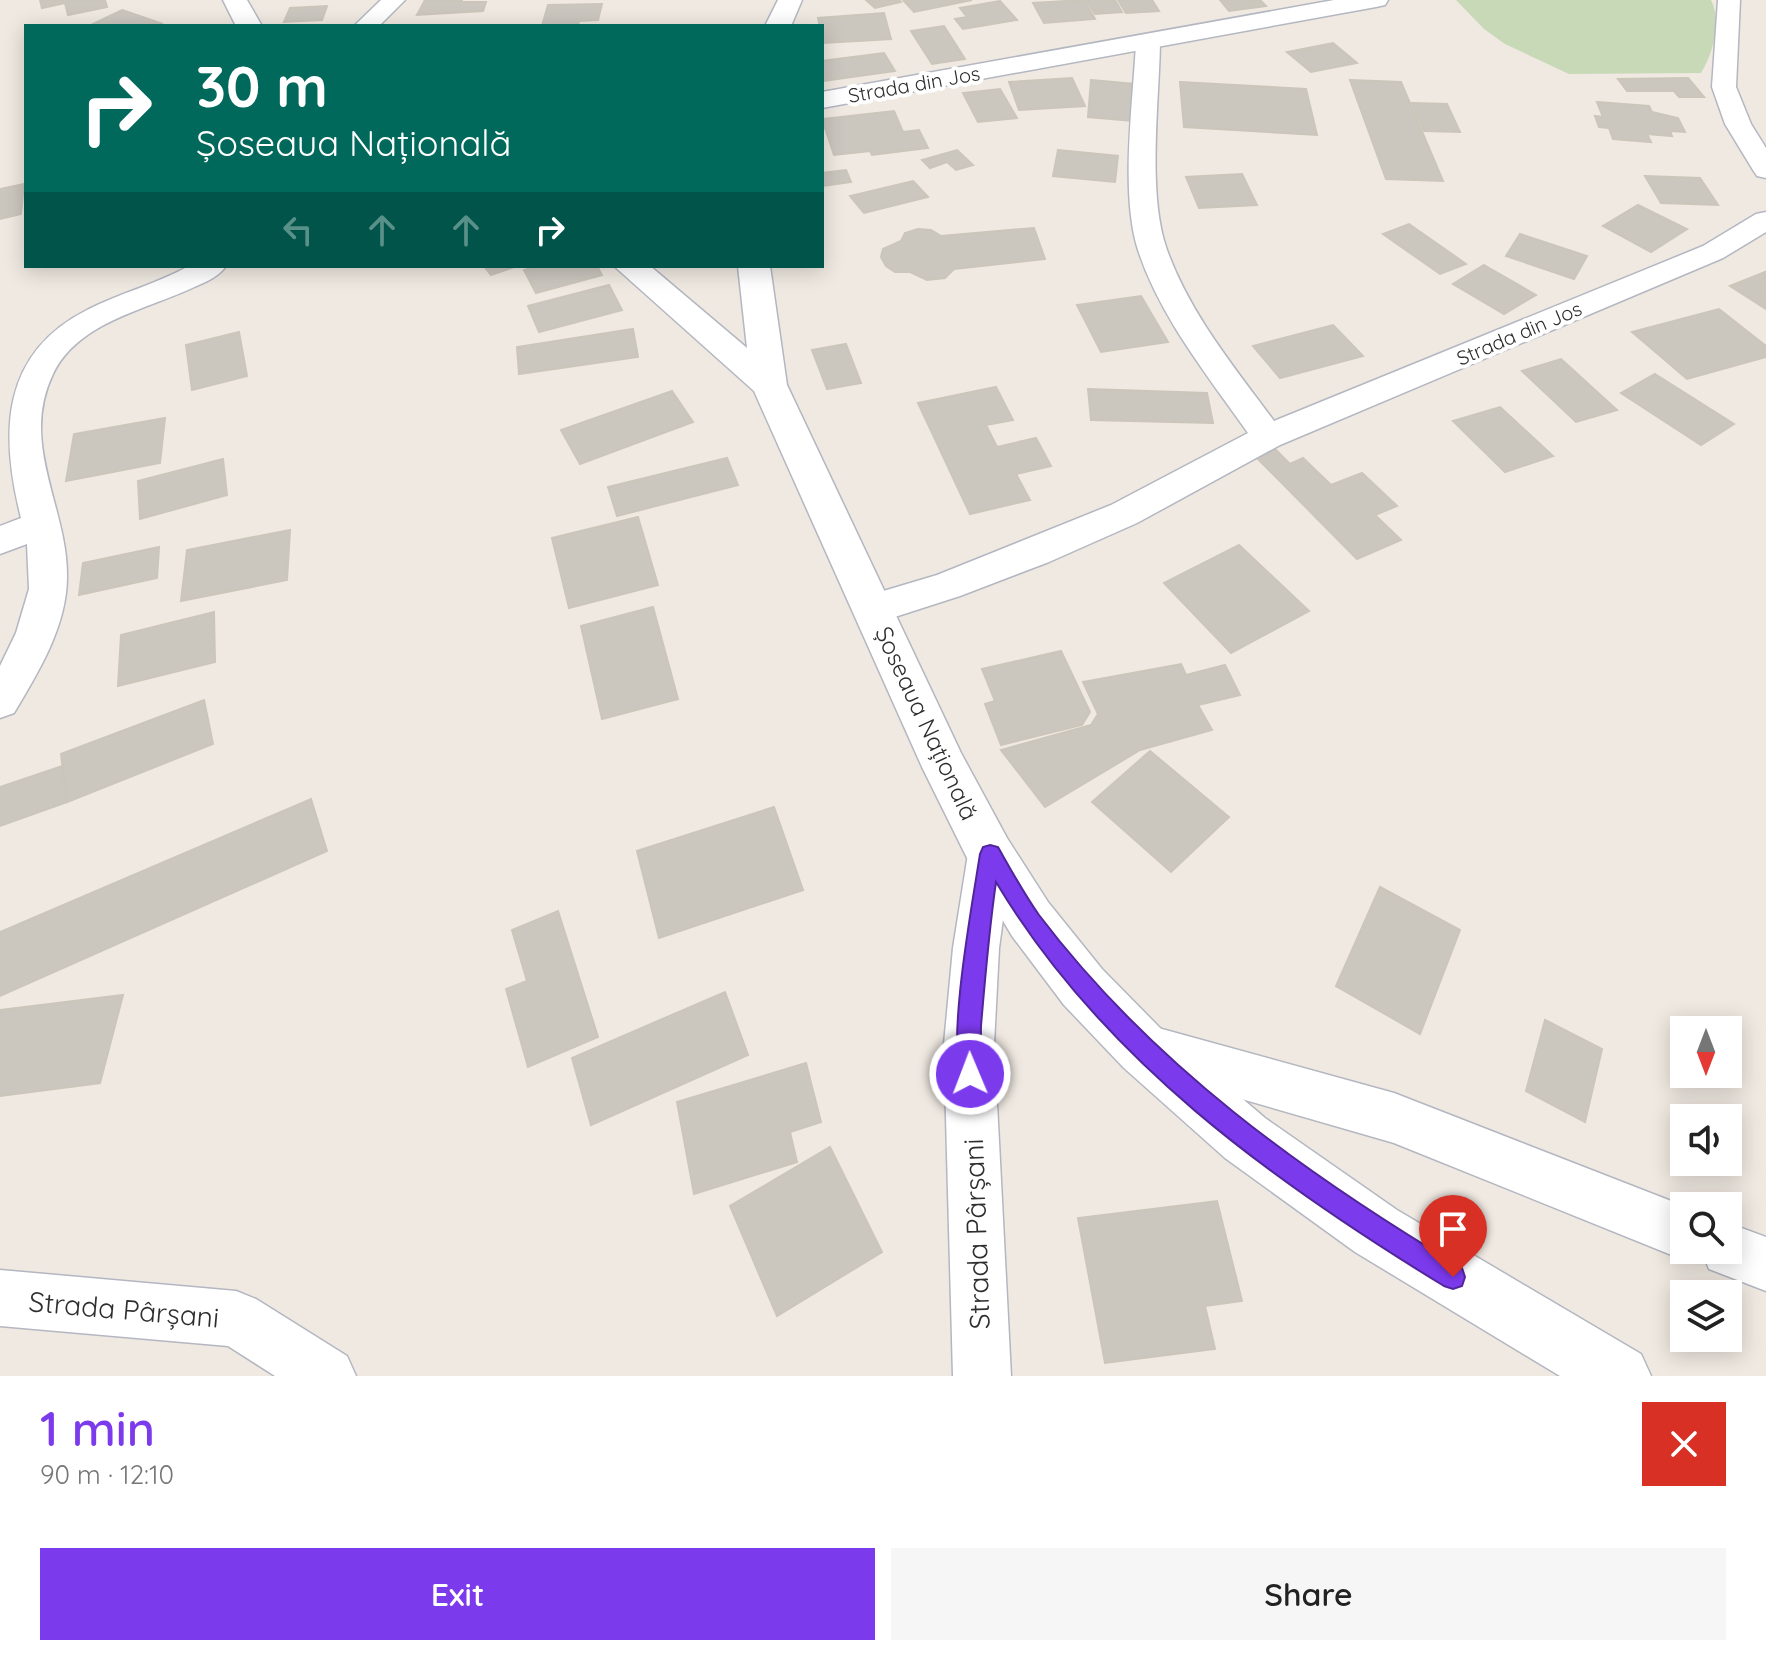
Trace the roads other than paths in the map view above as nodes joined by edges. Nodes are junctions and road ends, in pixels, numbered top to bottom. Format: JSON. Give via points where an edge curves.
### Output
{"nodes":[{"id":1,"x":235,"y":0,"type":"edge"},
{"id":2,"x":394,"y":0,"type":"edge"},
{"id":3,"x":790,"y":0,"type":"edge"},
{"id":4,"x":1376,"y":0,"type":"edge"},
{"id":5,"x":1729,"y":0,"type":"edge"},
{"id":6,"x":248,"y":24,"type":"edge"},
{"id":7,"x":368,"y":24,"type":"edge"},
{"id":8,"x":779,"y":24,"type":"edge"},
{"id":9,"x":1148,"y":43,"type":"junction"},
{"id":10,"x":824,"y":100,"type":"edge"},
{"id":11,"x":1766,"y":170,"type":"edge"},
{"id":12,"x":1766,"y":220,"type":"edge"},
{"id":13,"x":208,"y":268,"type":"edge"},
{"id":14,"x":632,"y":268,"type":"edge"},
{"id":15,"x":754,"y":268,"type":"edge"},
{"id":16,"x":769,"y":385,"type":"junction"},
{"id":17,"x":1268,"y":437,"type":"junction"},
{"id":18,"x":42,"y":525,"type":"junction"},
{"id":19,"x":0,"y":540,"type":"edge"},
{"id":20,"x":873,"y":609,"type":"junction"},
{"id":21,"x":0,"y":701,"type":"edge"},
{"id":22,"x":990,"y":854,"type":"junction"},
{"id":23,"x":1143,"y":1049,"type":"junction"},
{"id":24,"x":1670,"y":1227,"type":"edge"},
{"id":25,"x":1742,"y":1255,"type":"edge"},
{"id":26,"x":1766,"y":1264,"type":"edge"},
{"id":27,"x":0,"y":1298,"type":"edge"},
{"id":28,"x":327,"y":1376,"type":"edge"},
{"id":29,"x":982,"y":1376,"type":"edge"},
{"id":30,"x":1619,"y":1376,"type":"edge"}],
"edges":[{"from":1,"to":6,"type":"street"},
{"from":2,"to":7,"type":"street"},
{"from":3,"to":8,"type":"street"},
{"from":4,"to":9,"type":"street","name":"Strada din Jos"},
{"from":5,"to":11,"type":"street","via":[[1724,87],[1738,124]]},
{"from":9,"to":10,"type":"street","name":"Strada din Jos"},
{"from":9,"to":17,"type":"street","via":[[1143,199],[1152,249],[1199,340]]},
{"from":12,"to":17,"type":"street","name":"Strada din Jos","via":[[1713,252]]},
{"from":13,"to":18,"type":"street","via":[[82,325],[32,378],[24,431],[31,490]]},
{"from":14,"to":16,"type":"street"},
{"from":15,"to":16,"type":"street","name":"Șoseaua Națională"},
{"from":16,"to":20,"type":"street","name":"Șoseaua Națională"},
{"from":17,"to":20,"type":"street","name":"Strada din Jos","via":[[1124,514],[1022,558]]},
{"from":18,"to":19,"type":"street"},
{"from":18,"to":21,"type":"street","via":[[48,588],[40,621]]},
{"from":20,"to":22,"type":"street","name":"Șoseaua Națională"},
{"from":22,"to":23,"type":"street","name":"Șoseaua Națională","via":[[1083,987]]},
{"from":22,"to":29,"type":"street","name":"Strada Pârșani","via":[[969,1044]]},
{"from":23,"to":24,"type":"street","via":[[1394,1118]]},
{"from":23,"to":30,"type":"street","name":"Șoseaua Națională","via":[[1245,1138],[1376,1231]]},
{"from":25,"to":26,"type":"street"},
{"from":27,"to":28,"type":"street","name":"Strada Pârșani","via":[[236,1319]]}]}
